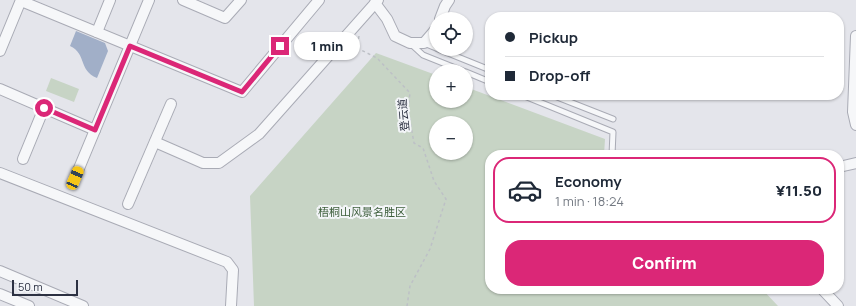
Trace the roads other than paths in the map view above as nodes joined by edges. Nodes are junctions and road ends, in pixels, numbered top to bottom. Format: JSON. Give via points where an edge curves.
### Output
{"nodes":[{"id":1,"x":21,"y":0,"type":"edge"},
{"id":2,"x":110,"y":0,"type":"edge"},
{"id":3,"x":149,"y":0,"type":"edge"},
{"id":4,"x":183,"y":0,"type":"edge"},
{"id":5,"x":241,"y":0,"type":"edge"},
{"id":6,"x":319,"y":0,"type":"edge"},
{"id":7,"x":449,"y":0,"type":"edge"},
{"id":8,"x":377,"y":2,"type":"edge"},
{"id":9,"x":443,"y":12,"type":"edge"},
{"id":10,"x":97,"y":32,"type":"junction"},
{"id":11,"x":856,"y":36,"type":"edge"},
{"id":12,"x":429,"y":38,"type":"edge"},
{"id":13,"x":410,"y":43,"type":"junction"},
{"id":14,"x":424,"y":43,"type":"junction"},
{"id":15,"x":429,"y":45,"type":"edge"},
{"id":16,"x":130,"y":46,"type":"junction"},
{"id":17,"x":0,"y":50,"type":"edge"},
{"id":18,"x":455,"y":56,"type":"edge"},
{"id":19,"x":446,"y":64,"type":"edge"},
{"id":20,"x":485,"y":68,"type":"edge"},
{"id":21,"x":473,"y":75,"type":"edge"},
{"id":22,"x":485,"y":80,"type":"edge"},
{"id":23,"x":0,"y":89,"type":"edge"},
{"id":24,"x":534,"y":100,"type":"edge"},
{"id":25,"x":564,"y":100,"type":"edge"},
{"id":26,"x":171,"y":104,"type":"dead end"},
{"id":27,"x":44,"y":108,"type":"junction"},
{"id":28,"x":612,"y":119,"type":"dead end"},
{"id":29,"x":856,"y":125,"type":"edge"},
{"id":30,"x":95,"y":130,"type":"junction"},
{"id":31,"x":155,"y":142,"type":"junction"},
{"id":32,"x":612,"y":150,"type":"edge"},
{"id":33,"x":23,"y":159,"type":"dead end"},
{"id":34,"x":856,"y":163,"type":"edge"},
{"id":35,"x":844,"y":166,"type":"edge"},
{"id":36,"x":0,"y":173,"type":"edge"},
{"id":37,"x":75,"y":178,"type":"dead end"},
{"id":38,"x":128,"y":204,"type":"dead end"},
{"id":39,"x":0,"y":271,"type":"edge"},
{"id":40,"x":0,"y":294,"type":"edge"},
{"id":41,"x":827,"y":294,"type":"edge"},
{"id":42,"x":29,"y":306,"type":"edge"},
{"id":43,"x":83,"y":306,"type":"edge"},
{"id":44,"x":231,"y":306,"type":"edge"},
{"id":45,"x":838,"y":306,"type":"edge"}],
"edges":[{"from":1,"to":10,"type":"street"},
{"from":1,"to":17,"type":"street"},
{"from":2,"to":10,"type":"street"},
{"from":3,"to":16,"type":"street"},
{"from":4,"to":5,"type":"street","via":[[225,18]]},
{"from":6,"to":16,"type":"street","via":[[242,92]]},
{"from":7,"to":9,"type":"street"},
{"from":8,"to":13,"type":"street","via":[[395,36]]},
{"from":8,"to":31,"type":"street","via":[[259,134],[219,163],[203,163]]},
{"from":10,"to":16,"type":"street"},
{"from":11,"to":29,"type":"street","via":[[853,112]]},
{"from":12,"to":14,"type":"street"},
{"from":13,"to":14,"type":"street"},
{"from":13,"to":19,"type":"lane","via":[[423,55]]},
{"from":14,"to":15,"type":"lane"},
{"from":16,"to":30,"type":"street"},
{"from":18,"to":20,"type":"lane"},
{"from":21,"to":22,"type":"lane"},
{"from":23,"to":27,"type":"street"},
{"from":24,"to":32,"type":"lane","via":[[613,132]]},
{"from":25,"to":28,"type":"lane"},
{"from":26,"to":31,"type":"street"},
{"from":27,"to":30,"type":"street"},
{"from":27,"to":33,"type":"street"},
{"from":30,"to":37,"type":"street"},
{"from":31,"to":38,"type":"street"},
{"from":34,"to":35,"type":"street"},
{"from":36,"to":44,"type":"street","via":[[227,262],[233,270]]},
{"from":39,"to":43,"type":"street"},
{"from":40,"to":42,"type":"street"},
{"from":41,"to":45,"type":"street"}]}
